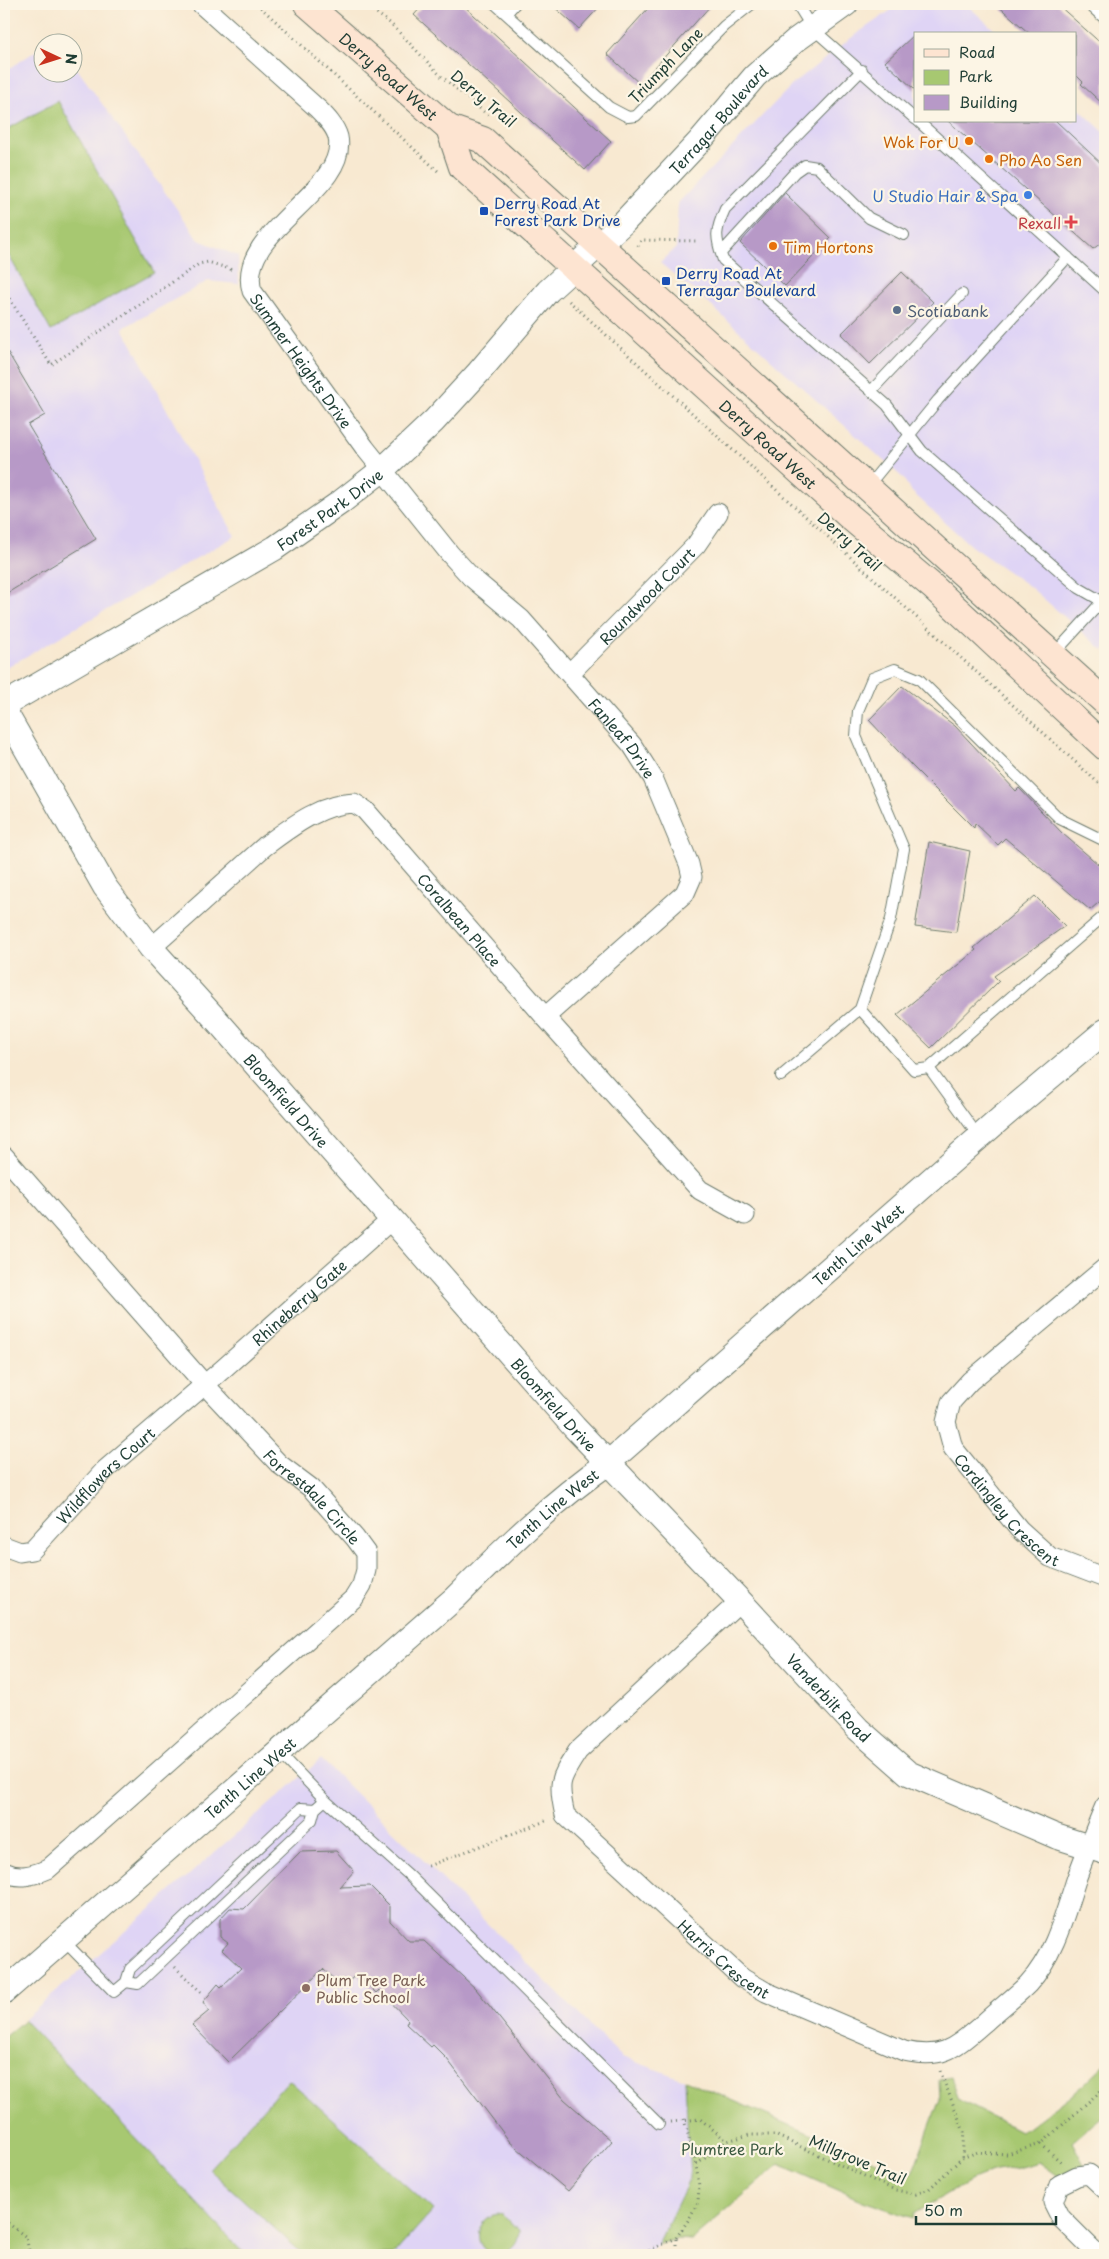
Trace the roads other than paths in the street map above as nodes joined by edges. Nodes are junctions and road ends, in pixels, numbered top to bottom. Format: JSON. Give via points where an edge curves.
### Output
{"nodes":[{"id":1,"x":201,"y":4,"type":"edge"},
{"id":2,"x":307,"y":4,"type":"edge"},
{"id":3,"x":495,"y":4,"type":"edge"},
{"id":4,"x":515,"y":4,"type":"edge"},
{"id":5,"x":752,"y":4,"type":"edge"},
{"id":6,"x":797,"y":4,"type":"edge"},
{"id":7,"x":846,"y":4,"type":"edge"},
{"id":8,"x":1095,"y":4,"type":"edge"},
{"id":9,"x":1105,"y":13,"type":"edge"},
{"id":10,"x":506,"y":14,"type":"junction"},
{"id":11,"x":812,"y":28,"type":"junction"},
{"id":12,"x":862,"y":70,"type":"junction"},
{"id":13,"x":914,"y":118,"type":"edge"},
{"id":14,"x":919,"y":122,"type":"edge"},
{"id":15,"x":449,"y":128,"type":"junction"},
{"id":16,"x":904,"y":235,"type":"dead end"},
{"id":17,"x":600,"y":245,"type":"junction"},
{"id":18,"x":721,"y":254,"type":"junction"},
{"id":19,"x":1068,"y":257,"type":"junction"},
{"id":20,"x":574,"y":268,"type":"junction"},
{"id":21,"x":1105,"y":291,"type":"edge"},
{"id":22,"x":962,"y":294,"type":"dead end"},
{"id":23,"x":871,"y":391,"type":"junction"},
{"id":24,"x":910,"y":433,"type":"junction"},
{"id":25,"x":382,"y":470,"type":"junction"},
{"id":26,"x":868,"y":487,"type":"junction"},
{"id":27,"x":718,"y":513,"type":"dead end"},
{"id":28,"x":1104,"y":601,"type":"edge"},
{"id":29,"x":1053,"y":655,"type":"junction"},
{"id":30,"x":570,"y":673,"type":"junction"},
{"id":31,"x":1105,"y":702,"type":"edge"},
{"id":32,"x":4,"y":705,"type":"edge"},
{"id":33,"x":4,"y":710,"type":"edge"},
{"id":34,"x":1105,"y":747,"type":"edge"},
{"id":35,"x":1105,"y":841,"type":"edge"},
{"id":36,"x":1105,"y":915,"type":"edge"},
{"id":37,"x":151,"y":948,"type":"junction"},
{"id":38,"x":860,"y":1009,"type":"junction"},
{"id":39,"x":545,"y":1017,"type":"junction"},
{"id":40,"x":1105,"y":1031,"type":"edge"},
{"id":41,"x":929,"y":1068,"type":"junction"},
{"id":42,"x":782,"y":1076,"type":"dead end"},
{"id":43,"x":979,"y":1137,"type":"junction"},
{"id":44,"x":4,"y":1156,"type":"edge"},
{"id":45,"x":745,"y":1215,"type":"dead end"},
{"id":46,"x":392,"y":1220,"type":"junction"},
{"id":47,"x":1105,"y":1268,"type":"edge"},
{"id":48,"x":205,"y":1385,"type":"junction"},
{"id":49,"x":608,"y":1463,"type":"junction"},
{"id":50,"x":4,"y":1546,"type":"edge"},
{"id":51,"x":1105,"y":1578,"type":"edge"},
{"id":52,"x":740,"y":1601,"type":"junction"},
{"id":53,"x":279,"y":1752,"type":"junction"},
{"id":54,"x":325,"y":1800,"type":"junction"},
{"id":55,"x":1105,"y":1806,"type":"edge"},
{"id":56,"x":315,"y":1809,"type":"junction"},
{"id":57,"x":1097,"y":1850,"type":"edge"},
{"id":58,"x":4,"y":1872,"type":"edge"},
{"id":59,"x":63,"y":1940,"type":"junction"},
{"id":60,"x":126,"y":1982,"type":"junction"},
{"id":61,"x":4,"y":1992,"type":"edge"},
{"id":62,"x":658,"y":2124,"type":"road end"},
{"id":63,"x":1105,"y":2189,"type":"edge"},
{"id":64,"x":1098,"y":2255,"type":"edge"}],
"edges":[{"from":1,"to":25,"type":"street","name":"Summer Heights Drive","via":[[318,109],[337,136],[337,154],[330,170],[259,250],[249,273],[250,282],[259,302]]},
{"from":2,"to":15,"type":"main road","name":"Derry Road West"},
{"from":3,"to":10,"type":"lane","name":"Triumph Lane"},
{"from":4,"to":10,"type":"lane"},
{"from":5,"to":10,"type":"lane","name":"Triumph Lane","via":[[712,38],[636,116],[628,117],[609,107]]},
{"from":6,"to":11,"type":"lane"},
{"from":7,"to":11,"type":"street","name":"Terragar Boulevard"},
{"from":8,"to":9,"type":"street"},
{"from":11,"to":12,"type":"lane"},
{"from":11,"to":17,"type":"street","name":"Terragar Boulevard","via":[[755,76],[699,142]]},
{"from":12,"to":13,"type":"lane"},
{"from":12,"to":18,"type":"lane","via":[[725,209],[716,229]]},
{"from":14,"to":19,"type":"lane"},
{"from":15,"to":17,"type":"main road","name":"Derry Road West","via":[[483,140]]},
{"from":15,"to":20,"type":"main road","name":"Derry Road West","via":[[462,167]]},
{"from":16,"to":18,"type":"lane","via":[[869,218],[817,167],[805,165]]},
{"from":17,"to":20,"type":"street","name":"Forest Park Drive"},
{"from":17,"to":26,"type":"main road","name":"Derry Road West"},
{"from":18,"to":23,"type":"lane","via":[[723,260]]},
{"from":19,"to":21,"type":"lane"},
{"from":19,"to":24,"type":"lane"},
{"from":20,"to":25,"type":"street","name":"Forest Park Drive","via":[[548,291],[434,421]]},
{"from":20,"to":34,"type":"main road","name":"Derry Road West","via":[[849,516],[933,587]]},
{"from":22,"to":23,"type":"lane"},
{"from":23,"to":24,"type":"lane"},
{"from":24,"to":26,"type":"lane"},
{"from":24,"to":28,"type":"lane","via":[[922,451],[1079,588]]},
{"from":25,"to":30,"type":"street","name":"Fanleaf Drive","via":[[471,577],[521,619]]},
{"from":25,"to":32,"type":"street","name":"Forest Park Drive","via":[[258,558]]},
{"from":26,"to":29,"type":"main road","name":"Derry Road West"},
{"from":27,"to":30,"type":"street","name":"Roundwood Court","via":[[696,545]]},
{"from":28,"to":29,"type":"lane"},
{"from":29,"to":31,"type":"main road","name":"Derry Road West"},
{"from":30,"to":39,"type":"street","name":"Fanleaf Drive","via":[[632,745],[653,778],[692,877],[685,893]]},
{"from":33,"to":37,"type":"street","name":"Bloomfield Drive","via":[[105,887]]},
{"from":35,"to":38,"type":"lane","via":[[1060,819],[919,679],[895,669],[872,678],[858,711],[856,736],[904,849],[890,919]]},
{"from":36,"to":41,"type":"lane"},
{"from":37,"to":39,"type":"street","name":"Coralbean Place","via":[[283,832],[327,807],[354,803],[365,810]]},
{"from":37,"to":46,"type":"street","name":"Bloomfield Drive"},
{"from":38,"to":41,"type":"lane","via":[[914,1070]]},
{"from":38,"to":42,"type":"lane"},
{"from":39,"to":45,"type":"street","name":"Coralbean Place","via":[[700,1190]]},
{"from":40,"to":43,"type":"street","name":"Tenth Line West"},
{"from":41,"to":43,"type":"lane"},
{"from":43,"to":49,"type":"street","name":"Tenth Line West"},
{"from":44,"to":48,"type":"street","name":"Forrestdale Circle"},
{"from":46,"to":48,"type":"street","name":"Rhineberry Gate"},
{"from":46,"to":49,"type":"street","name":"Bloomfield Drive"},
{"from":47,"to":51,"type":"street","name":"Cordingley Crescent","via":[[970,1381],[951,1402],[946,1422],[953,1448],[1019,1529],[1050,1557]]},
{"from":48,"to":50,"type":"street","name":"Wildflowers Court","via":[[105,1470],[32,1550],[20,1552]]},
{"from":48,"to":58,"type":"street","name":"Forrestdale Circle","via":[[279,1464],[311,1488],[355,1538],[366,1553],[362,1585],[354,1598],[48,1869],[23,1876]]},
{"from":49,"to":52,"type":"street","name":"Vanderbilt Road"},
{"from":49,"to":53,"type":"street","name":"Tenth Line West","via":[[578,1484],[514,1540],[455,1598]]},
{"from":52,"to":57,"type":"street","name":"Vanderbilt Road","via":[[858,1730],[908,1773],[1055,1836]]},
{"from":52,"to":57,"type":"street","name":"Harris Crescent","via":[[578,1751],[562,1775],[560,1794],[565,1815],[742,1978],[766,1992],[904,2051],[934,2055],[958,2045],[1028,1983],[1054,1943]]},
{"from":53,"to":54,"type":"lane"},
{"from":53,"to":59,"type":"street","name":"Tenth Line West"},
{"from":54,"to":56,"type":"lane"},
{"from":54,"to":62,"type":"lane","via":[[410,1876]]},
{"from":55,"to":57,"type":"street","name":"Harris Crescent"},
{"from":56,"to":60,"type":"lane","via":[[301,1808],[130,1969]]},
{"from":56,"to":60,"type":"lane","via":[[312,1820],[138,1984]]},
{"from":59,"to":60,"type":"lane","via":[[114,1992]]},
{"from":59,"to":61,"type":"street","name":"Tenth Line West"},
{"from":63,"to":64,"type":"street","via":[[1089,2174],[1077,2176],[1059,2185],[1053,2202],[1061,2218]]}]}
